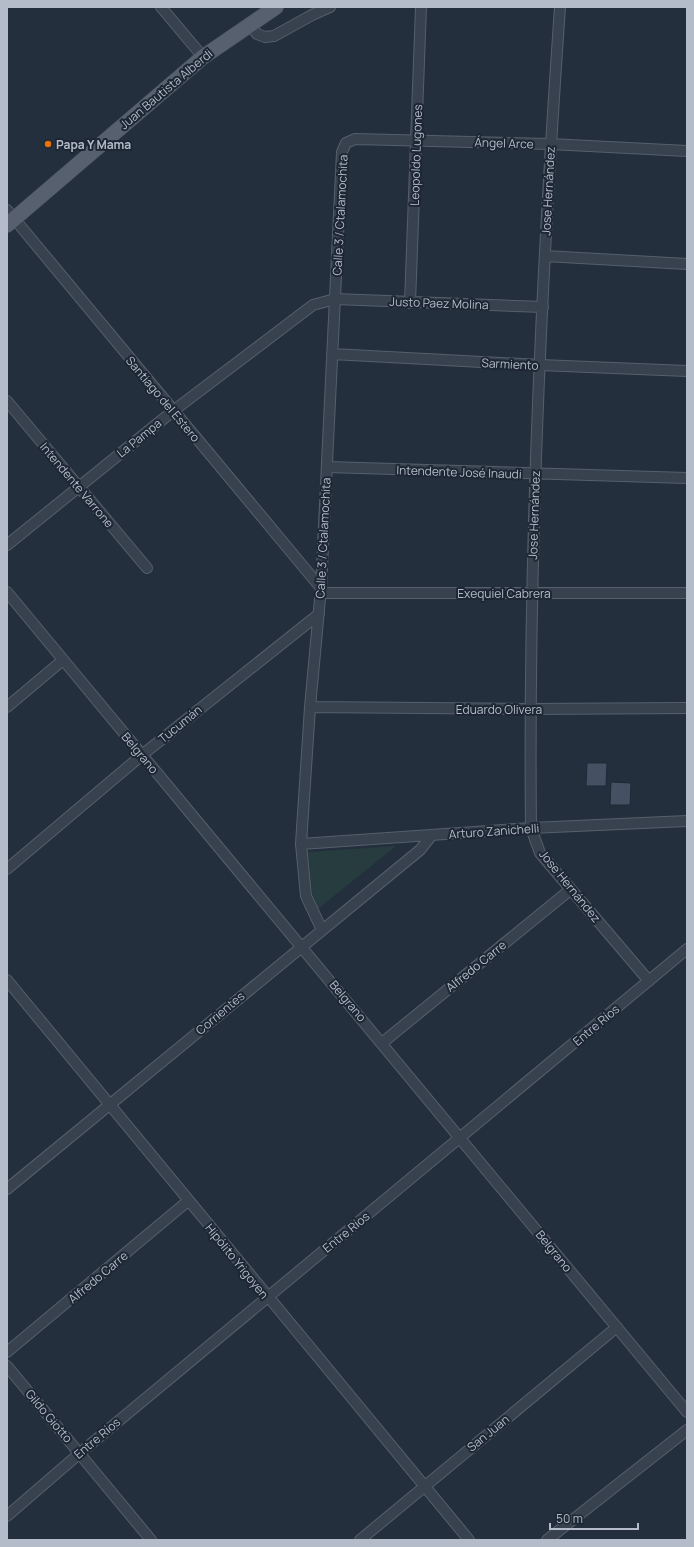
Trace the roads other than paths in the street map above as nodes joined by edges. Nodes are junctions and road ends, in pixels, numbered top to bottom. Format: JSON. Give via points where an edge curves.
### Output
{"nodes":[{"id":1,"x":161,"y":7,"type":"edge"},
{"id":2,"x":276,"y":7,"type":"edge"},
{"id":3,"x":330,"y":7,"type":"edge"},
{"id":4,"x":421,"y":7,"type":"edge"},
{"id":5,"x":560,"y":7,"type":"edge"},
{"id":6,"x":250,"y":24,"type":"junction"},
{"id":7,"x":202,"y":57,"type":"junction"},
{"id":8,"x":417,"y":140,"type":"junction"},
{"id":9,"x":346,"y":143,"type":"joint"},
{"id":10,"x":550,"y":144,"type":"junction"},
{"id":11,"x":687,"y":152,"type":"edge"},
{"id":12,"x":9,"y":218,"type":"edge"},
{"id":13,"x":545,"y":256,"type":"junction"},
{"id":14,"x":687,"y":264,"type":"edge"},
{"id":15,"x":335,"y":299,"type":"junction"},
{"id":16,"x":410,"y":302,"type":"junction"},
{"id":17,"x":543,"y":308,"type":"junction"},
{"id":18,"x":332,"y":354,"type":"junction"},
{"id":19,"x":540,"y":365,"type":"junction"},
{"id":20,"x":687,"y":371,"type":"edge"},
{"id":21,"x":7,"y":401,"type":"edge"},
{"id":22,"x":173,"y":411,"type":"junction"},
{"id":23,"x":327,"y":467,"type":"junction"},
{"id":24,"x":536,"y":474,"type":"junction"},
{"id":25,"x":687,"y":478,"type":"edge"},
{"id":26,"x":78,"y":487,"type":"junction"},
{"id":27,"x":7,"y":544,"type":"edge"},
{"id":28,"x":147,"y":568,"type":"dead end"},
{"id":29,"x":321,"y":591,"type":"junction"},
{"id":30,"x":7,"y":592,"type":"edge"},
{"id":31,"x":531,"y":592,"type":"junction"},
{"id":32,"x":687,"y":593,"type":"edge"},
{"id":33,"x":319,"y":614,"type":"junction"},
{"id":34,"x":63,"y":660,"type":"junction"},
{"id":35,"x":7,"y":707,"type":"edge"},
{"id":36,"x":310,"y":707,"type":"junction"},
{"id":37,"x":687,"y":708,"type":"edge"},
{"id":38,"x":530,"y":709,"type":"junction"},
{"id":39,"x":142,"y":755,"type":"junction"},
{"id":40,"x":687,"y":821,"type":"edge"},
{"id":41,"x":531,"y":828,"type":"junction"},
{"id":42,"x":432,"y":835,"type":"junction"},
{"id":43,"x":301,"y":844,"type":"junction"},
{"id":44,"x":7,"y":869,"type":"edge"},
{"id":45,"x":570,"y":890,"type":"junction"},
{"id":46,"x":322,"y":930,"type":"junction"},
{"id":47,"x":302,"y":946,"type":"junction"},
{"id":48,"x":687,"y":949,"type":"edge"},
{"id":49,"x":7,"y":980,"type":"edge"},
{"id":50,"x":649,"y":981,"type":"junction"},
{"id":51,"x":382,"y":1043,"type":"junction"},
{"id":52,"x":109,"y":1105,"type":"junction"},
{"id":53,"x":461,"y":1138,"type":"junction"},
{"id":54,"x":7,"y":1189,"type":"edge"},
{"id":55,"x":188,"y":1201,"type":"junction"},
{"id":56,"x":267,"y":1297,"type":"junction"},
{"id":57,"x":617,"y":1326,"type":"junction"},
{"id":58,"x":7,"y":1352,"type":"edge"},
{"id":59,"x":7,"y":1366,"type":"edge"},
{"id":60,"x":687,"y":1412,"type":"edge"},
{"id":61,"x":687,"y":1430,"type":"edge"},
{"id":62,"x":80,"y":1453,"type":"junction"},
{"id":63,"x":424,"y":1486,"type":"junction"},
{"id":64,"x":7,"y":1516,"type":"edge"},
{"id":65,"x":151,"y":1540,"type":"edge"},
{"id":66,"x":360,"y":1540,"type":"edge"},
{"id":67,"x":469,"y":1540,"type":"edge"},
{"id":68,"x":547,"y":1540,"type":"edge"}],
"edges":[{"from":1,"to":7,"type":"street"},
{"from":2,"to":6,"type":"main road","name":"Juan Bautista Alberdi"},
{"from":3,"to":6,"type":"street","via":[[274,36],[265,37],[257,34]]},
{"from":4,"to":8,"type":"street","name":"Leopoldo Lugones"},
{"from":5,"to":10,"type":"street","name":"Jose Hernández"},
{"from":6,"to":7,"type":"main road","name":"Juan Bautista Alberdi"},
{"from":7,"to":12,"type":"main road","name":"Juan Bautista Alberdi"},
{"from":8,"to":9,"type":"street","name":"Ángel Arce","via":[[355,139]]},
{"from":8,"to":10,"type":"street","name":"Ángel Arce"},
{"from":8,"to":16,"type":"street","name":"Leopoldo Lugones"},
{"from":9,"to":15,"type":"street","name":"Calle 3 / Ctalamochita","via":[[342,152]]},
{"from":10,"to":11,"type":"street","name":"Ángel Arce"},
{"from":10,"to":13,"type":"street","name":"Jose Hernández"},
{"from":12,"to":22,"type":"street","name":"Santiago del Estero"},
{"from":13,"to":14,"type":"street"},
{"from":13,"to":17,"type":"street","name":"Jose Hernández"},
{"from":15,"to":16,"type":"street","name":"Justo Paez Molina"},
{"from":15,"to":18,"type":"street","name":"Calle 3 / Ctalamochita"},
{"from":15,"to":22,"type":"street","name":"La Pampa","via":[[313,305]]},
{"from":16,"to":17,"type":"street","name":"Justo Paez Molina"},
{"from":17,"to":19,"type":"street","name":"Jose Hernández"},
{"from":18,"to":19,"type":"street","name":"Sarmiento"},
{"from":18,"to":23,"type":"street","name":"Calle 3 / Ctalamochita"},
{"from":19,"to":20,"type":"street","name":"Sarmiento"},
{"from":19,"to":24,"type":"street","name":"Jose Hernández"},
{"from":21,"to":26,"type":"street","name":"Intendente Varrone"},
{"from":22,"to":26,"type":"street","name":"La Pampa"},
{"from":22,"to":29,"type":"street","name":"Santiago del Estero"},
{"from":23,"to":24,"type":"street","name":"Intendente José Inaudi"},
{"from":23,"to":29,"type":"street","name":"Calle 3 / Ctalamochita"},
{"from":24,"to":25,"type":"street","name":"Intendente José Inaudi"},
{"from":24,"to":31,"type":"street","name":"Jose Hernández"},
{"from":26,"to":27,"type":"street","name":"La Pampa"},
{"from":26,"to":28,"type":"street","name":"Intendente Varrone"},
{"from":29,"to":31,"type":"street","name":"Exequiel Cabrera"},
{"from":29,"to":33,"type":"street","name":"Calle 3 / Ctalamochita"},
{"from":30,"to":34,"type":"street","name":"Belgrano"},
{"from":31,"to":32,"type":"street","name":"Exequiel Cabrera"},
{"from":31,"to":38,"type":"street","name":"Jose Hernández"},
{"from":33,"to":36,"type":"street","name":"Calle 3 / Ctalamochita"},
{"from":33,"to":39,"type":"street","name":"Tucumán"},
{"from":34,"to":35,"type":"street"},
{"from":34,"to":39,"type":"street","name":"Belgrano"},
{"from":36,"to":38,"type":"street","name":"Eduardo Olivera"},
{"from":36,"to":43,"type":"street","name":"Calle 3 / Ctalamochita"},
{"from":37,"to":38,"type":"street","name":"Eduardo Olivera"},
{"from":38,"to":41,"type":"street","name":"Jose Hernández"},
{"from":39,"to":44,"type":"street","name":"Tucumán"},
{"from":39,"to":47,"type":"street","name":"Belgrano"},
{"from":40,"to":41,"type":"street","name":"Arturo Zanichelli"},
{"from":41,"to":42,"type":"street","name":"Arturo Zanichelli"},
{"from":41,"to":45,"type":"street","name":"Jose Hernández","via":[[540,853]]},
{"from":42,"to":43,"type":"street","name":"Arturo Zanichelli"},
{"from":42,"to":46,"type":"street","name":"Corrientes","via":[[420,850]]},
{"from":43,"to":46,"type":"street","name":"Calle 3 / Ctalamochita","via":[[306,896]]},
{"from":45,"to":50,"type":"street","name":"Jose Hernández"},
{"from":45,"to":51,"type":"street","name":"Alfredo Carre"},
{"from":46,"to":47,"type":"street","name":"Corrientes"},
{"from":47,"to":51,"type":"street","name":"Belgrano"},
{"from":47,"to":52,"type":"street","name":"Corrientes"},
{"from":48,"to":50,"type":"street","name":"Entre Ríos"},
{"from":49,"to":52,"type":"street","name":"Hipólito Yrigoyen"},
{"from":50,"to":53,"type":"street","name":"Entre Ríos"},
{"from":51,"to":53,"type":"street","name":"Belgrano"},
{"from":52,"to":54,"type":"street","name":"Corrientes"},
{"from":52,"to":55,"type":"street","name":"Hipólito Yrigoyen"},
{"from":53,"to":56,"type":"street","name":"Entre Ríos"},
{"from":53,"to":57,"type":"street","name":"Belgrano"},
{"from":55,"to":56,"type":"street","name":"Hipólito Yrigoyen"},
{"from":55,"to":58,"type":"street","name":"Alfredo Carre"},
{"from":56,"to":62,"type":"street","name":"Entre Ríos"},
{"from":56,"to":63,"type":"street","name":"Hipólito Yrigoyen"},
{"from":57,"to":60,"type":"street","name":"Belgrano"},
{"from":57,"to":63,"type":"street","name":"San Juan"},
{"from":59,"to":62,"type":"street","name":"Gildo Giotto"},
{"from":61,"to":68,"type":"street"},
{"from":62,"to":64,"type":"street","name":"Entre Ríos"},
{"from":62,"to":65,"type":"street","name":"Gildo Giotto"},
{"from":63,"to":66,"type":"street","name":"San Juan"},
{"from":63,"to":67,"type":"street","name":"Hipólito Yrigoyen"}]}
